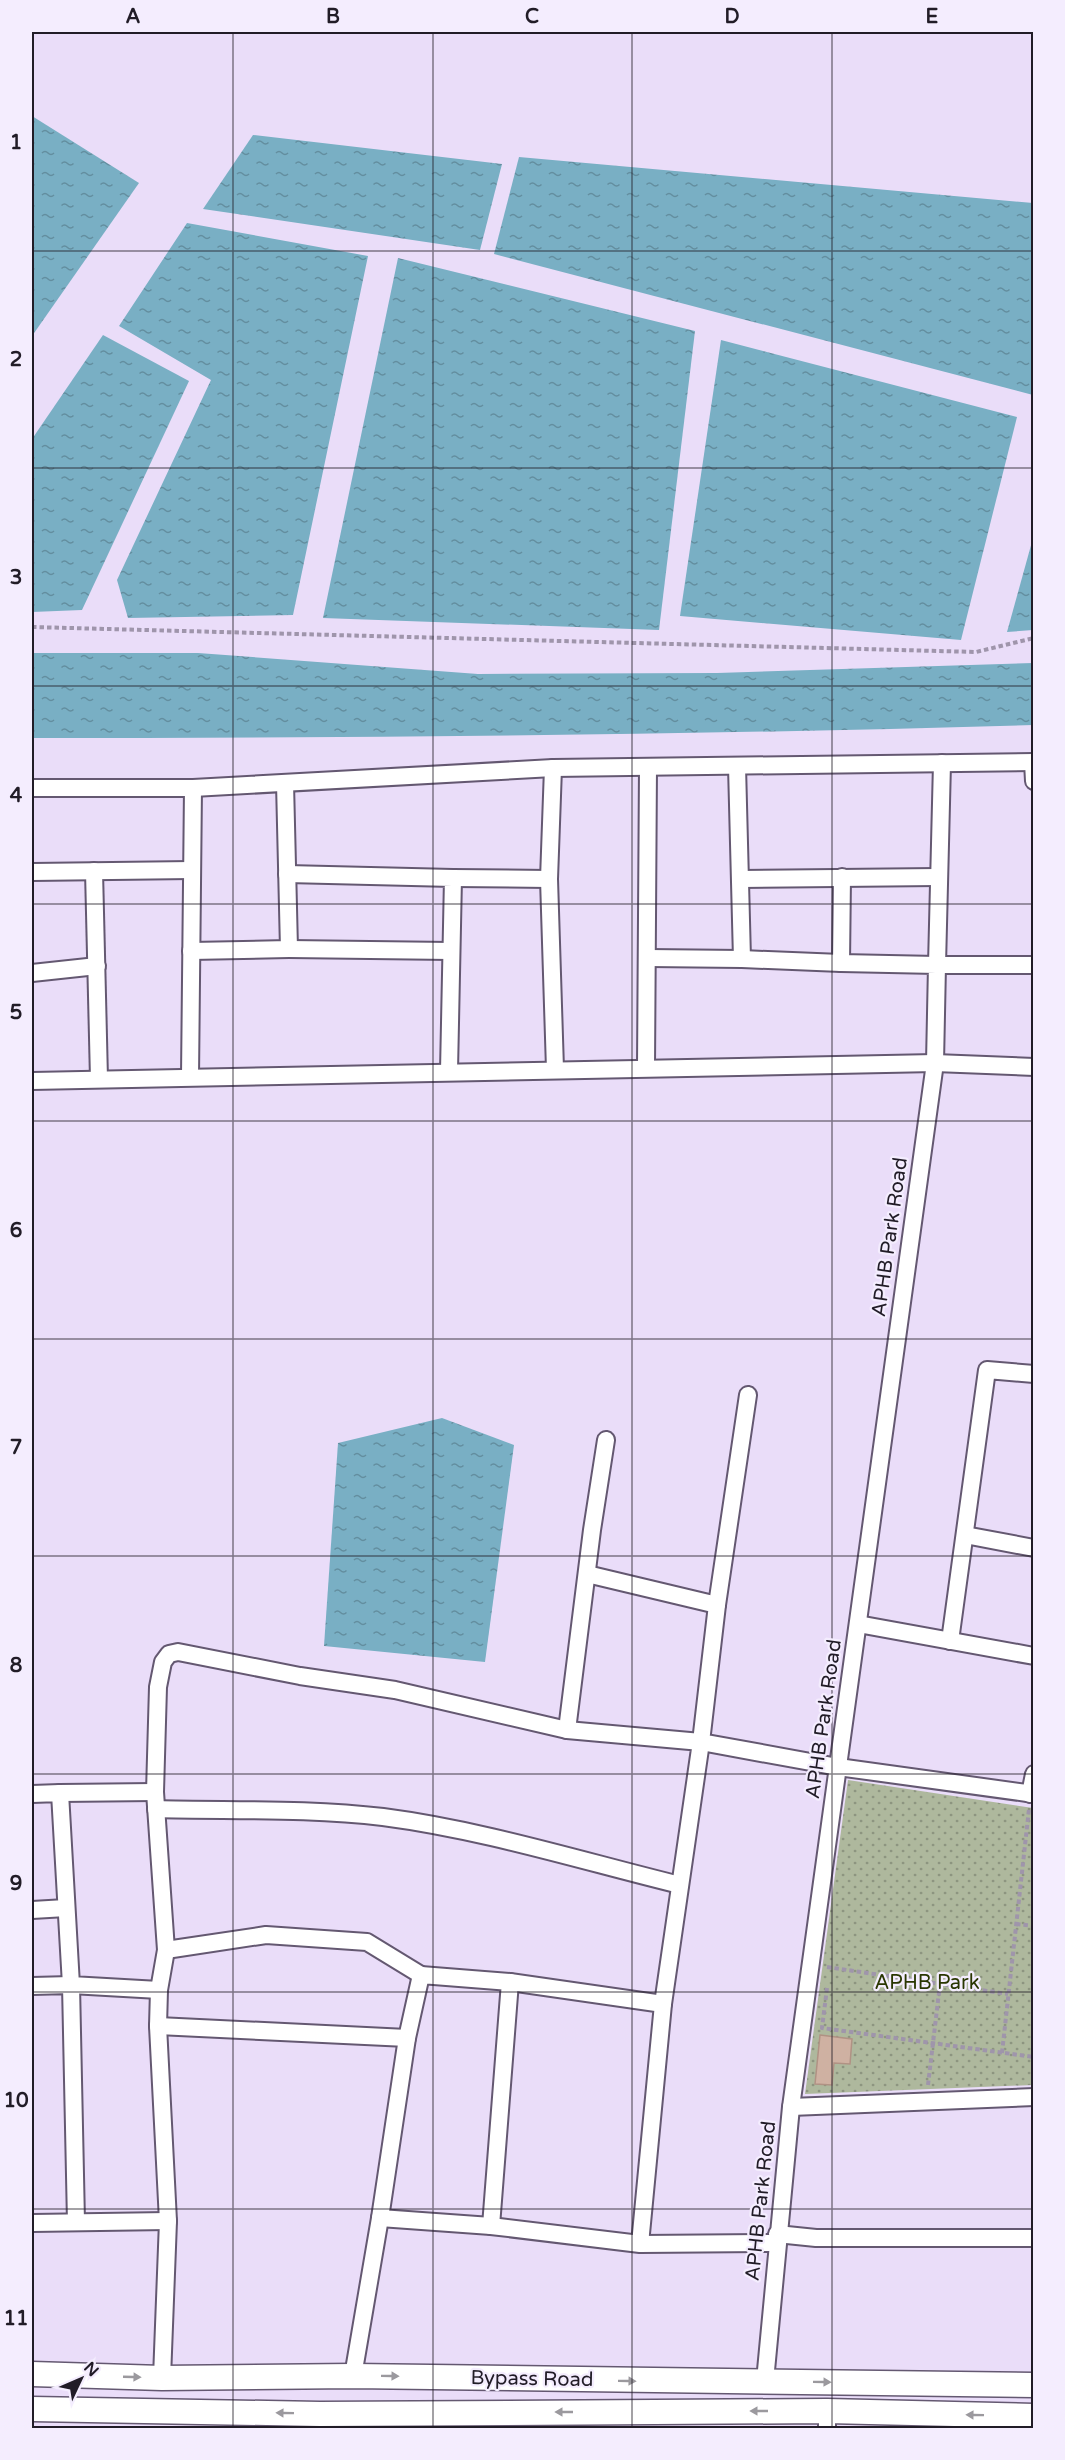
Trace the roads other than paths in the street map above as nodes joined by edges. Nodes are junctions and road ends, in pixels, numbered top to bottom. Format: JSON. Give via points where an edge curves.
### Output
{"nodes":[{"id":1,"x":1033,"y":762,"type":"edge"},
{"id":2,"x":942,"y":763,"type":"junction"},
{"id":3,"x":737,"y":766,"type":"junction"},
{"id":4,"x":648,"y":767,"type":"junction"},
{"id":5,"x":553,"y":768,"type":"junction"},
{"id":6,"x":1034,"y":781,"type":"edge"},
{"id":7,"x":285,"y":783,"type":"junction"},
{"id":8,"x":32,"y":788,"type":"edge"},
{"id":9,"x":193,"y":788,"type":"junction"},
{"id":10,"x":192,"y":870,"type":"junction"},
{"id":11,"x":94,"y":871,"type":"junction"},
{"id":12,"x":32,"y":872,"type":"edge"},
{"id":13,"x":287,"y":874,"type":"junction"},
{"id":14,"x":842,"y":877,"type":"junction"},
{"id":15,"x":938,"y":877,"type":"junction"},
{"id":16,"x":453,"y":878,"type":"junction"},
{"id":17,"x":549,"y":879,"type":"junction"},
{"id":18,"x":741,"y":879,"type":"junction"},
{"id":19,"x":289,"y":949,"type":"junction"},
{"id":20,"x":191,"y":951,"type":"junction"},
{"id":21,"x":451,"y":951,"type":"junction"},
{"id":22,"x":648,"y":958,"type":"junction"},
{"id":23,"x":742,"y":959,"type":"junction"},
{"id":24,"x":841,"y":963,"type":"junction"},
{"id":25,"x":1034,"y":964,"type":"edge"},
{"id":26,"x":937,"y":965,"type":"junction"},
{"id":27,"x":97,"y":966,"type":"junction"},
{"id":28,"x":32,"y":973,"type":"edge"},
{"id":29,"x":935,"y":1063,"type":"junction"},
{"id":30,"x":646,"y":1067,"type":"junction"},
{"id":31,"x":1034,"y":1067,"type":"edge"},
{"id":32,"x":555,"y":1069,"type":"junction"},
{"id":33,"x":449,"y":1071,"type":"junction"},
{"id":34,"x":189,"y":1077,"type":"junction"},
{"id":35,"x":99,"y":1079,"type":"junction"},
{"id":36,"x":32,"y":1081,"type":"edge"},
{"id":37,"x":1034,"y":1374,"type":"edge"},
{"id":38,"x":748,"y":1395,"type":"dead end"},
{"id":39,"x":606,"y":1440,"type":"dead end"},
{"id":40,"x":965,"y":1535,"type":"junction"},
{"id":41,"x":1034,"y":1548,"type":"edge"},
{"id":42,"x":586,"y":1574,"type":"junction"},
{"id":43,"x":717,"y":1605,"type":"junction"},
{"id":44,"x":858,"y":1624,"type":"junction"},
{"id":45,"x":950,"y":1641,"type":"junction"},
{"id":46,"x":1034,"y":1656,"type":"edge"},
{"id":47,"x":567,"y":1730,"type":"junction"},
{"id":48,"x":701,"y":1742,"type":"junction"},
{"id":49,"x":838,"y":1767,"type":"junction"},
{"id":50,"x":1034,"y":1774,"type":"edge"},
{"id":51,"x":60,"y":1792,"type":"junction"},
{"id":52,"x":155,"y":1792,"type":"junction"},
{"id":53,"x":32,"y":1794,"type":"edge"},
{"id":54,"x":1031,"y":1802,"type":"edge"},
{"id":55,"x":156,"y":1809,"type":"junction"},
{"id":56,"x":680,"y":1885,"type":"junction"},
{"id":57,"x":66,"y":1908,"type":"junction"},
{"id":58,"x":32,"y":1910,"type":"edge"},
{"id":59,"x":166,"y":1950,"type":"junction"},
{"id":60,"x":421,"y":1975,"type":"junction"},
{"id":61,"x":510,"y":1982,"type":"junction"},
{"id":62,"x":70,"y":1985,"type":"junction"},
{"id":63,"x":32,"y":1986,"type":"edge"},
{"id":64,"x":159,"y":1990,"type":"junction"},
{"id":65,"x":663,"y":2004,"type":"junction"},
{"id":66,"x":158,"y":2026,"type":"junction"},
{"id":67,"x":407,"y":2038,"type":"junction"},
{"id":68,"x":1034,"y":2097,"type":"edge"},
{"id":69,"x":791,"y":2107,"type":"junction"},
{"id":70,"x":380,"y":2218,"type":"junction"},
{"id":71,"x":168,"y":2221,"type":"junction"},
{"id":72,"x":76,"y":2222,"type":"junction"},
{"id":73,"x":32,"y":2223,"type":"edge"},
{"id":74,"x":491,"y":2226,"type":"junction"},
{"id":75,"x":1034,"y":2238,"type":"edge"},
{"id":76,"x":777,"y":2239,"type":"junction"},
{"id":77,"x":640,"y":2244,"type":"junction"},
{"id":78,"x":32,"y":2374,"type":"edge"},
{"id":79,"x":353,"y":2376,"type":"junction"},
{"id":80,"x":162,"y":2378,"type":"junction"},
{"id":81,"x":765,"y":2381,"type":"junction"},
{"id":82,"x":1034,"y":2385,"type":"edge"},
{"id":83,"x":32,"y":2409,"type":"edge"},
{"id":84,"x":1034,"y":2416,"type":"edge"},
{"id":85,"x":196,"y":2420,"type":"edge"},
{"id":86,"x":705,"y":2420,"type":"edge"},
{"id":87,"x":827,"y":2420,"type":"edge"},
{"id":88,"x":320,"y":2421,"type":"edge"}],
"edges":[{"from":1,"to":2,"type":"street"},
{"from":1,"to":6,"type":"street"},
{"from":2,"to":3,"type":"street"},
{"from":2,"to":15,"type":"street","name":"APHB Park Road"},
{"from":3,"to":4,"type":"street"},
{"from":3,"to":18,"type":"street"},
{"from":4,"to":5,"type":"street"},
{"from":4,"to":22,"type":"street"},
{"from":5,"to":7,"type":"street"},
{"from":5,"to":17,"type":"street"},
{"from":7,"to":9,"type":"street"},
{"from":7,"to":13,"type":"street"},
{"from":8,"to":9,"type":"street"},
{"from":9,"to":10,"type":"street"},
{"from":10,"to":11,"type":"street"},
{"from":10,"to":20,"type":"street"},
{"from":11,"to":12,"type":"street"},
{"from":11,"to":27,"type":"street"},
{"from":13,"to":16,"type":"street"},
{"from":13,"to":19,"type":"street"},
{"from":14,"to":15,"type":"street"},
{"from":14,"to":18,"type":"street"},
{"from":14,"to":24,"type":"street"},
{"from":15,"to":26,"type":"street","name":"APHB Park Road"},
{"from":16,"to":17,"type":"street"},
{"from":16,"to":21,"type":"street"},
{"from":17,"to":32,"type":"street"},
{"from":18,"to":23,"type":"street"},
{"from":19,"to":20,"type":"street"},
{"from":19,"to":21,"type":"street"},
{"from":20,"to":34,"type":"street"},
{"from":21,"to":33,"type":"street"},
{"from":22,"to":23,"type":"street"},
{"from":22,"to":30,"type":"street"},
{"from":23,"to":24,"type":"street"},
{"from":24,"to":26,"type":"street"},
{"from":25,"to":26,"type":"street"},
{"from":26,"to":29,"type":"street","name":"APHB Park Road"},
{"from":27,"to":28,"type":"street"},
{"from":27,"to":35,"type":"street"},
{"from":29,"to":30,"type":"street"},
{"from":29,"to":31,"type":"street"},
{"from":29,"to":44,"type":"street","name":"APHB Park Road"},
{"from":30,"to":32,"type":"street"},
{"from":32,"to":33,"type":"street"},
{"from":33,"to":34,"type":"street"},
{"from":34,"to":35,"type":"street"},
{"from":35,"to":36,"type":"street"},
{"from":37,"to":40,"type":"street","via":[[987,1371]]},
{"from":38,"to":43,"type":"street"},
{"from":39,"to":42,"type":"street"},
{"from":40,"to":41,"type":"street"},
{"from":40,"to":45,"type":"street"},
{"from":42,"to":43,"type":"street"},
{"from":42,"to":47,"type":"street"},
{"from":43,"to":48,"type":"street"},
{"from":44,"to":45,"type":"street"},
{"from":44,"to":49,"type":"street","name":"APHB Park Road"},
{"from":45,"to":46,"type":"street"},
{"from":47,"to":48,"type":"street"},
{"from":47,"to":52,"type":"street","via":[[395,1690],[178,1652],[169,1654],[163,1662],[158,1687]]},
{"from":48,"to":49,"type":"street"},
{"from":48,"to":56,"type":"street"},
{"from":49,"to":54,"type":"street"},
{"from":49,"to":69,"type":"street","name":"APHB Park Road"},
{"from":50,"to":54,"type":"street"},
{"from":51,"to":52,"type":"street"},
{"from":51,"to":53,"type":"street"},
{"from":51,"to":57,"type":"street"},
{"from":52,"to":55,"type":"street"},
{"from":55,"to":56,"type":"street","via":[[382,1817],[455,1829]]},
{"from":55,"to":59,"type":"street"},
{"from":56,"to":65,"type":"street"},
{"from":57,"to":58,"type":"street"},
{"from":57,"to":62,"type":"street"},
{"from":59,"to":60,"type":"street","via":[[266,1935],[367,1942]]},
{"from":59,"to":64,"type":"street"},
{"from":60,"to":61,"type":"street"},
{"from":60,"to":67,"type":"street"},
{"from":61,"to":65,"type":"street"},
{"from":61,"to":74,"type":"street"},
{"from":62,"to":63,"type":"street"},
{"from":62,"to":64,"type":"street"},
{"from":62,"to":72,"type":"street"},
{"from":64,"to":66,"type":"street"},
{"from":65,"to":77,"type":"street"},
{"from":66,"to":67,"type":"street"},
{"from":66,"to":71,"type":"street"},
{"from":67,"to":70,"type":"street"},
{"from":68,"to":69,"type":"street"},
{"from":69,"to":76,"type":"street","name":"APHB Park Road"},
{"from":70,"to":74,"type":"street"},
{"from":70,"to":79,"type":"street"},
{"from":71,"to":72,"type":"street"},
{"from":71,"to":80,"type":"street"},
{"from":72,"to":73,"type":"street"},
{"from":74,"to":77,"type":"street"},
{"from":75,"to":76,"type":"street"},
{"from":76,"to":77,"type":"street"},
{"from":76,"to":81,"type":"street","name":"APHB Park Road"},
{"from":78,"to":80,"type":"main road","name":"Bypass Road","one_way":true},
{"from":79,"to":80,"type":"main road","name":"Bypass Road"},
{"from":79,"to":81,"type":"main road","name":"Bypass Road","one_way":true},
{"from":81,"to":82,"type":"main road","name":"Bypass Road","one_way":true},
{"from":83,"to":85,"type":"main road","name":"Bypass Road"},
{"from":84,"to":87,"type":"main road","name":"Bypass Road","one_way":true},
{"from":88,"to":85,"type":"main road","name":"Bypass Road","one_way":true},
{"from":87,"to":86,"type":"main road","name":"Bypass Road","one_way":true},
{"from":86,"to":88,"type":"main road","name":"Bypass Road","one_way":true}]}
